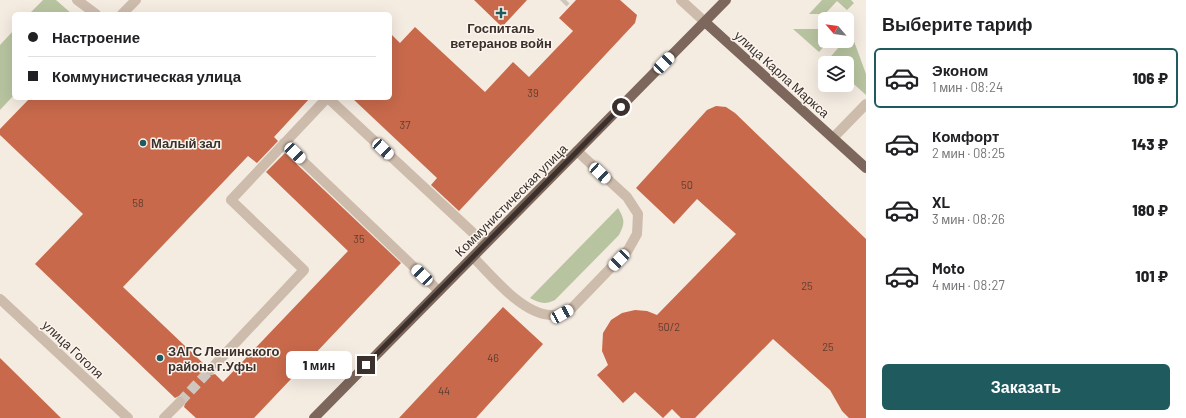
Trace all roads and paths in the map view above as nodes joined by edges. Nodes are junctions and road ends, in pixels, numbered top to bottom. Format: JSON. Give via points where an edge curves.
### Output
{"nodes":[{"id":1,"x":77,"y":0,"type":"edge"},
{"id":2,"x":136,"y":0,"type":"edge"},
{"id":3,"x":681,"y":0,"type":"edge"},
{"id":4,"x":726,"y":0,"type":"edge"},
{"id":5,"x":93,"y":12,"type":"edge"},
{"id":6,"x":124,"y":12,"type":"edge"},
{"id":7,"x":705,"y":22,"type":"junction"},
{"id":8,"x":326,"y":100,"type":"edge"},
{"id":9,"x":330,"y":100,"type":"edge"},
{"id":10,"x":866,"y":104,"type":"edge"},
{"id":11,"x":833,"y":138,"type":"junction"},
{"id":12,"x":284,"y":143,"type":"junction"},
{"id":13,"x":577,"y":151,"type":"junction"},
{"id":14,"x":866,"y":168,"type":"edge"},
{"id":15,"x":485,"y":244,"type":"junction"},
{"id":16,"x":473,"y":257,"type":"junction"},
{"id":17,"x":439,"y":291,"type":"junction"},
{"id":18,"x":0,"y":299,"type":"edge"},
{"id":19,"x":210,"y":370,"type":"tunnel mouth"},
{"id":20,"x":180,"y":402,"type":"tunnel mouth"},
{"id":21,"x":128,"y":418,"type":"edge"},
{"id":22,"x":164,"y":418,"type":"edge"},
{"id":23,"x":314,"y":418,"type":"edge"}],
"edges":[{"from":1,"to":5,"type":"street"},
{"from":2,"to":6,"type":"street"},
{"from":3,"to":7,"type":"street","name":"улица Карла Маркса"},
{"from":4,"to":7,"type":"main road","name":"Коммунистическая улица"},
{"from":7,"to":11,"type":"main road","name":"улица Карла Маркса"},
{"from":7,"to":13,"type":"main road","name":"Коммунистическая улица"},
{"from":8,"to":12,"type":"street"},
{"from":9,"to":15,"type":"street"},
{"from":10,"to":11,"type":"street"},
{"from":11,"to":14,"type":"main road","name":"улица Карла Маркса"},
{"from":12,"to":17,"type":"street"},
{"from":12,"to":19,"type":"street","via":[[231,200],[304,270]]},
{"from":13,"to":15,"type":"main road","name":"Коммунистическая улица"},
{"from":13,"to":16,"type":"street","via":[[627,198],[638,214],[637,234],[628,250],[572,308],[562,314],[539,313],[522,304]]},
{"from":15,"to":16,"type":"main road","name":"Коммунистическая улица"},
{"from":16,"to":17,"type":"main road","name":"Коммунистическая улица"},
{"from":17,"to":23,"type":"main road","name":"Коммунистическая улица"},
{"from":18,"to":21,"type":"street","name":"улица Гоголя"},
{"from":20,"to":22,"type":"street"}]}
